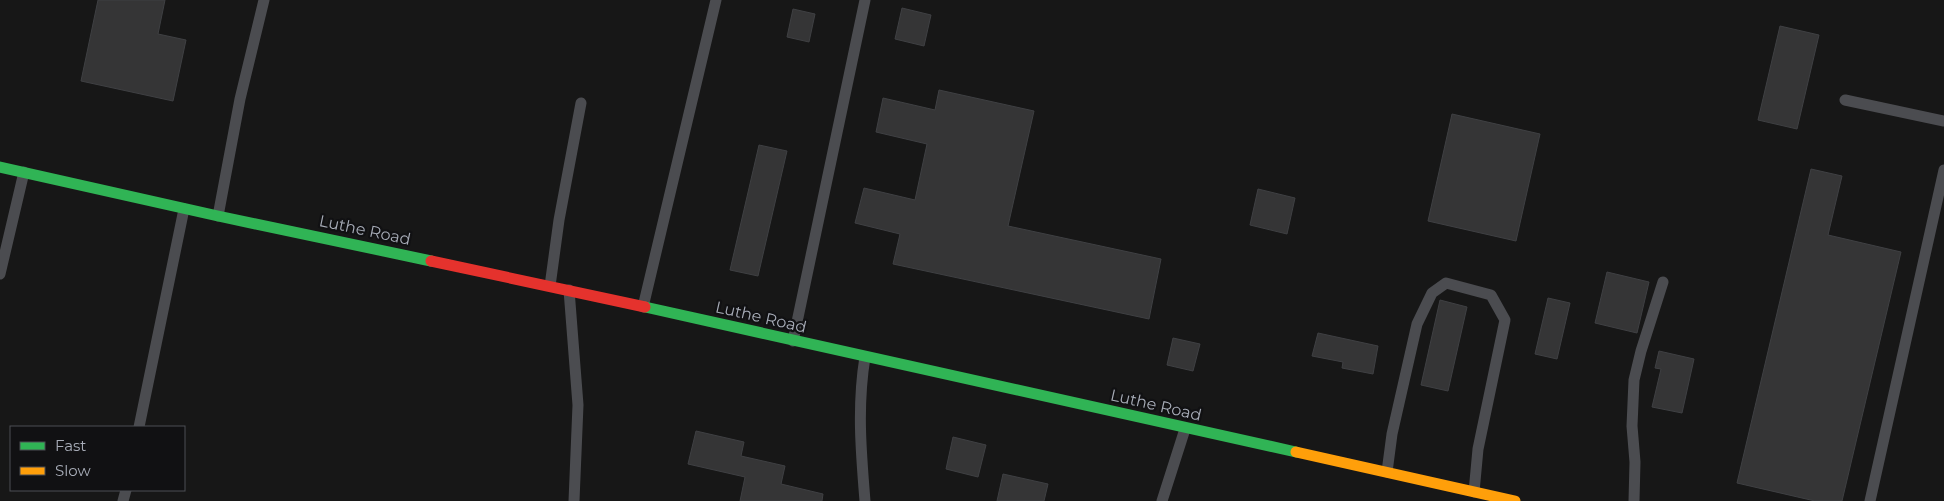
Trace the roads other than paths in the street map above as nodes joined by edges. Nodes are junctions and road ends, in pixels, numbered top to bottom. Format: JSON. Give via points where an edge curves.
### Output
{"nodes":[{"id":1,"x":264,"y":0,"type":"edge"},
{"id":2,"x":716,"y":0,"type":"edge"},
{"id":3,"x":864,"y":0,"type":"edge"},
{"id":4,"x":1845,"y":100,"type":"dead end"},
{"id":5,"x":581,"y":103,"type":"dead end"},
{"id":6,"x":1944,"y":121,"type":"edge"},
{"id":7,"x":0,"y":167,"type":"edge"},
{"id":8,"x":1944,"y":170,"type":"edge"},
{"id":9,"x":24,"y":172,"type":"junction"},
{"id":10,"x":184,"y":209,"type":"junction"},
{"id":11,"x":218,"y":216,"type":"junction"},
{"id":12,"x":0,"y":274,"type":"edge"},
{"id":13,"x":1663,"y":282,"type":"dead end"},
{"id":14,"x":550,"y":286,"type":"junction"},
{"id":15,"x":568,"y":290,"type":"junction"},
{"id":16,"x":643,"y":307,"type":"junction"},
{"id":17,"x":793,"y":340,"type":"junction"},
{"id":18,"x":865,"y":357,"type":"junction"},
{"id":19,"x":139,"y":426,"type":"edge"},
{"id":20,"x":1185,"y":429,"type":"junction"},
{"id":21,"x":1387,"y":473,"type":"junction"},
{"id":22,"x":1480,"y":496,"type":"edge"},
{"id":23,"x":574,"y":501,"type":"edge"},
{"id":24,"x":866,"y":501,"type":"edge"},
{"id":25,"x":1162,"y":501,"type":"edge"},
{"id":26,"x":1515,"y":501,"type":"edge"},
{"id":27,"x":1634,"y":501,"type":"edge"},
{"id":28,"x":1870,"y":501,"type":"edge"}],
"edges":[{"from":1,"to":11,"type":"lane","via":[[240,99]]},
{"from":2,"to":16,"type":"lane"},
{"from":3,"to":17,"type":"lane"},
{"from":4,"to":6,"type":"lane"},
{"from":5,"to":14,"type":"lane"},
{"from":7,"to":9,"type":"street","name":"Luthe Road"},
{"from":8,"to":28,"type":"lane"},
{"from":9,"to":10,"type":"street","name":"Luthe Road"},
{"from":9,"to":12,"type":"lane"},
{"from":10,"to":11,"type":"street","name":"Luthe Road"},
{"from":10,"to":19,"type":"lane"},
{"from":11,"to":14,"type":"street","name":"Luthe Road"},
{"from":13,"to":27,"type":"lane","via":[[1634,380]]},
{"from":14,"to":15,"type":"street","name":"Luthe Road"},
{"from":15,"to":16,"type":"street","name":"Luthe Road"},
{"from":15,"to":23,"type":"lane","via":[[578,405]]},
{"from":16,"to":17,"type":"street","name":"Luthe Road"},
{"from":17,"to":18,"type":"street","name":"Luthe Road"},
{"from":18,"to":20,"type":"street","name":"Luthe Road"},
{"from":18,"to":24,"type":"lane","via":[[860,386],[860,440]]},
{"from":20,"to":21,"type":"street","name":"Luthe Road"},
{"from":20,"to":25,"type":"lane"},
{"from":21,"to":22,"type":"street","name":"Luthe Road"},
{"from":21,"to":22,"type":"lane","via":[[1392,434],[1417,324],[1432,293],[1446,284],[1491,295],[1506,320],[1478,449]]},
{"from":22,"to":26,"type":"street","name":"Luthe Road"}]}
